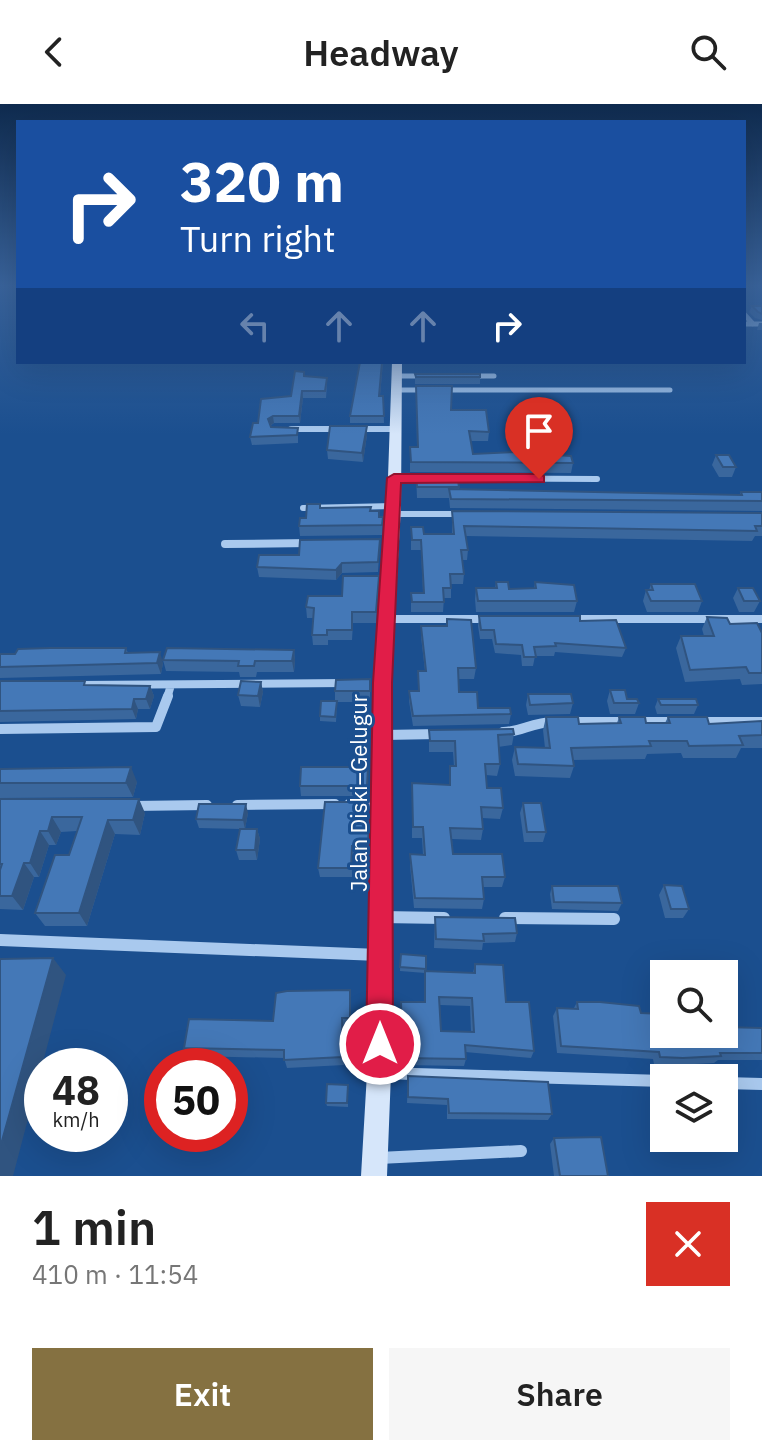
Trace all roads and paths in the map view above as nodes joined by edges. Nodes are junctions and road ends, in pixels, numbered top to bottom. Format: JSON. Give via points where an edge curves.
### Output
{"nodes":[{"id":1,"x":396,"y":376,"type":"edge"},
{"id":2,"x":438,"y":376,"type":"edge"},
{"id":3,"x":466,"y":376,"type":"edge"},
{"id":4,"x":494,"y":376,"type":"dead end"},
{"id":5,"x":670,"y":390,"type":"dead end"},
{"id":6,"x":289,"y":429,"type":"edge"},
{"id":7,"x":395,"y":429,"type":"junction"},
{"id":8,"x":394,"y":478,"type":"junction"},
{"id":9,"x":597,"y":479,"type":"dead end"},
{"id":10,"x":303,"y":508,"type":"edge"},
{"id":11,"x":393,"y":510,"type":"junction"},
{"id":12,"x":470,"y":514,"type":"edge"},
{"id":13,"x":315,"y":543,"type":"edge"},
{"id":14,"x":225,"y":544,"type":"dead end"},
{"id":15,"x":386,"y":619,"type":"junction"},
{"id":16,"x":497,"y":619,"type":"edge"},
{"id":17,"x":560,"y":619,"type":"edge"},
{"id":18,"x":762,"y":619,"type":"edge"},
{"id":19,"x":352,"y":683,"type":"edge"},
{"id":20,"x":62,"y":685,"type":"edge"},
{"id":21,"x":171,"y":685,"type":"junction"},
{"id":22,"x":762,"y":722,"type":"edge"},
{"id":23,"x":0,"y":729,"type":"edge"},
{"id":24,"x":485,"y":733,"type":"edge"},
{"id":25,"x":456,"y":734,"type":"edge"},
{"id":26,"x":383,"y":735,"type":"junction"},
{"id":27,"x":382,"y":804,"type":"junction"},
{"id":28,"x":127,"y":806,"type":"edge"},
{"id":29,"x":381,"y":917,"type":"junction"},
{"id":30,"x":458,"y":918,"type":"edge"},
{"id":31,"x":489,"y":918,"type":"edge"},
{"id":32,"x":614,"y":919,"type":"dead end"},
{"id":33,"x":0,"y":940,"type":"edge"},
{"id":34,"x":380,"y":955,"type":"junction"},
{"id":35,"x":379,"y":1073,"type":"junction"},
{"id":36,"x":650,"y":1081,"type":"edge"},
{"id":37,"x":738,"y":1083,"type":"edge"},
{"id":38,"x":762,"y":1084,"type":"edge"},
{"id":39,"x":521,"y":1151,"type":"dead end"},
{"id":40,"x":374,"y":1167,"type":"edge"}],
"edges":[{"from":1,"to":2,"type":"street"},
{"from":1,"to":5,"type":"street"},
{"from":1,"to":7,"type":"main road","name":"Jalan Diski–Gelugur"},
{"from":3,"to":4,"type":"street"},
{"from":6,"to":7,"type":"street"},
{"from":7,"to":8,"type":"main road","name":"Jalan Diski–Gelugur"},
{"from":8,"to":9,"type":"street"},
{"from":8,"to":11,"type":"main road","name":"Jalan Diski–Gelugur"},
{"from":10,"to":11,"type":"street"},
{"from":11,"to":12,"type":"street"},
{"from":11,"to":15,"type":"main road","name":"Jalan Diski–Gelugur","via":[[380,579]]},
{"from":13,"to":14,"type":"street"},
{"from":15,"to":16,"type":"street"},
{"from":15,"to":26,"type":"main road","name":"Jalan Diski–Gelugur","via":[[375,683]]},
{"from":17,"to":18,"type":"street"},
{"from":19,"to":21,"type":"street"},
{"from":20,"to":21,"type":"street"},
{"from":21,"to":23,"type":"street","via":[[156,727]]},
{"from":22,"to":24,"type":"street","via":[[532,722],[515,732]]},
{"from":25,"to":26,"type":"street"},
{"from":26,"to":27,"type":"main road","name":"Jalan Diski–Gelugur"},
{"from":27,"to":28,"type":"street"},
{"from":27,"to":29,"type":"main road","name":"Jalan Diski–Gelugur"},
{"from":29,"to":30,"type":"street"},
{"from":29,"to":34,"type":"main road","name":"Jalan Diski–Gelugur"},
{"from":31,"to":32,"type":"street"},
{"from":33,"to":34,"type":"street"},
{"from":34,"to":35,"type":"main road","name":"Jalan Diski–Gelugur"},
{"from":35,"to":36,"type":"street"},
{"from":35,"to":40,"type":"main road","name":"Jalan Diski–Gelugur"},
{"from":37,"to":38,"type":"street"},
{"from":39,"to":40,"type":"street"}]}
